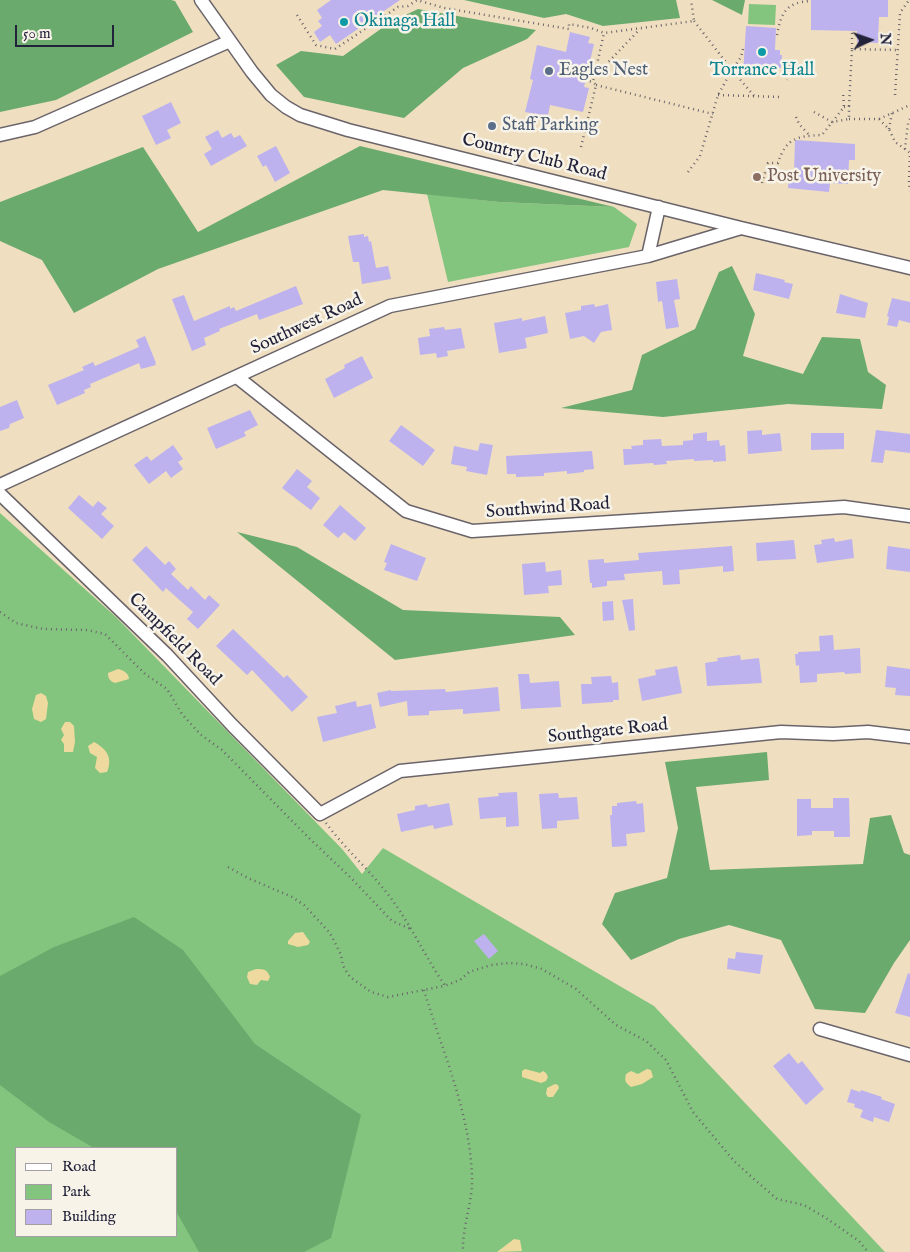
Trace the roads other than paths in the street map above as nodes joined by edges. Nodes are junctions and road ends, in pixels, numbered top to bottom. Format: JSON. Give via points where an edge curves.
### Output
{"nodes":[{"id":1,"x":201,"y":0,"type":"edge"},
{"id":2,"x":230,"y":41,"type":"junction"},
{"id":3,"x":0,"y":135,"type":"edge"},
{"id":4,"x":659,"y":207,"type":"junction"},
{"id":5,"x":741,"y":228,"type":"junction"},
{"id":6,"x":648,"y":256,"type":"junction"},
{"id":7,"x":910,"y":268,"type":"edge"},
{"id":8,"x":237,"y":377,"type":"junction"},
{"id":9,"x":0,"y":485,"type":"edge"},
{"id":10,"x":0,"y":494,"type":"edge"},
{"id":11,"x":910,"y":516,"type":"edge"},
{"id":12,"x":910,"y":737,"type":"edge"},
{"id":13,"x":320,"y":814,"type":"joint"},
{"id":14,"x":820,"y":1029,"type":"dead end"},
{"id":15,"x":910,"y":1055,"type":"edge"}],
"edges":[{"from":1,"to":2,"type":"street","name":"Country Club Road"},
{"from":2,"to":3,"type":"street","via":[[35,127]]},
{"from":2,"to":4,"type":"street","name":"Country Club Road","via":[[271,95],[312,120]]},
{"from":4,"to":5,"type":"street","name":"Country Club Road"},
{"from":4,"to":6,"type":"street"},
{"from":5,"to":6,"type":"street","name":"Southwest Road"},
{"from":5,"to":7,"type":"street","name":"Country Club Road"},
{"from":6,"to":8,"type":"street","name":"Southwest Road","via":[[390,306]]},
{"from":8,"to":9,"type":"street","name":"Southwest Road"},
{"from":8,"to":11,"type":"street","name":"Southwind Road","via":[[406,511],[472,531],[844,507]]},
{"from":10,"to":13,"type":"street","name":"Campfield Road","via":[[168,655]]},
{"from":12,"to":13,"type":"street","name":"Southgate Road","via":[[868,732],[780,732],[400,771]]},
{"from":14,"to":15,"type":"street"}]}
